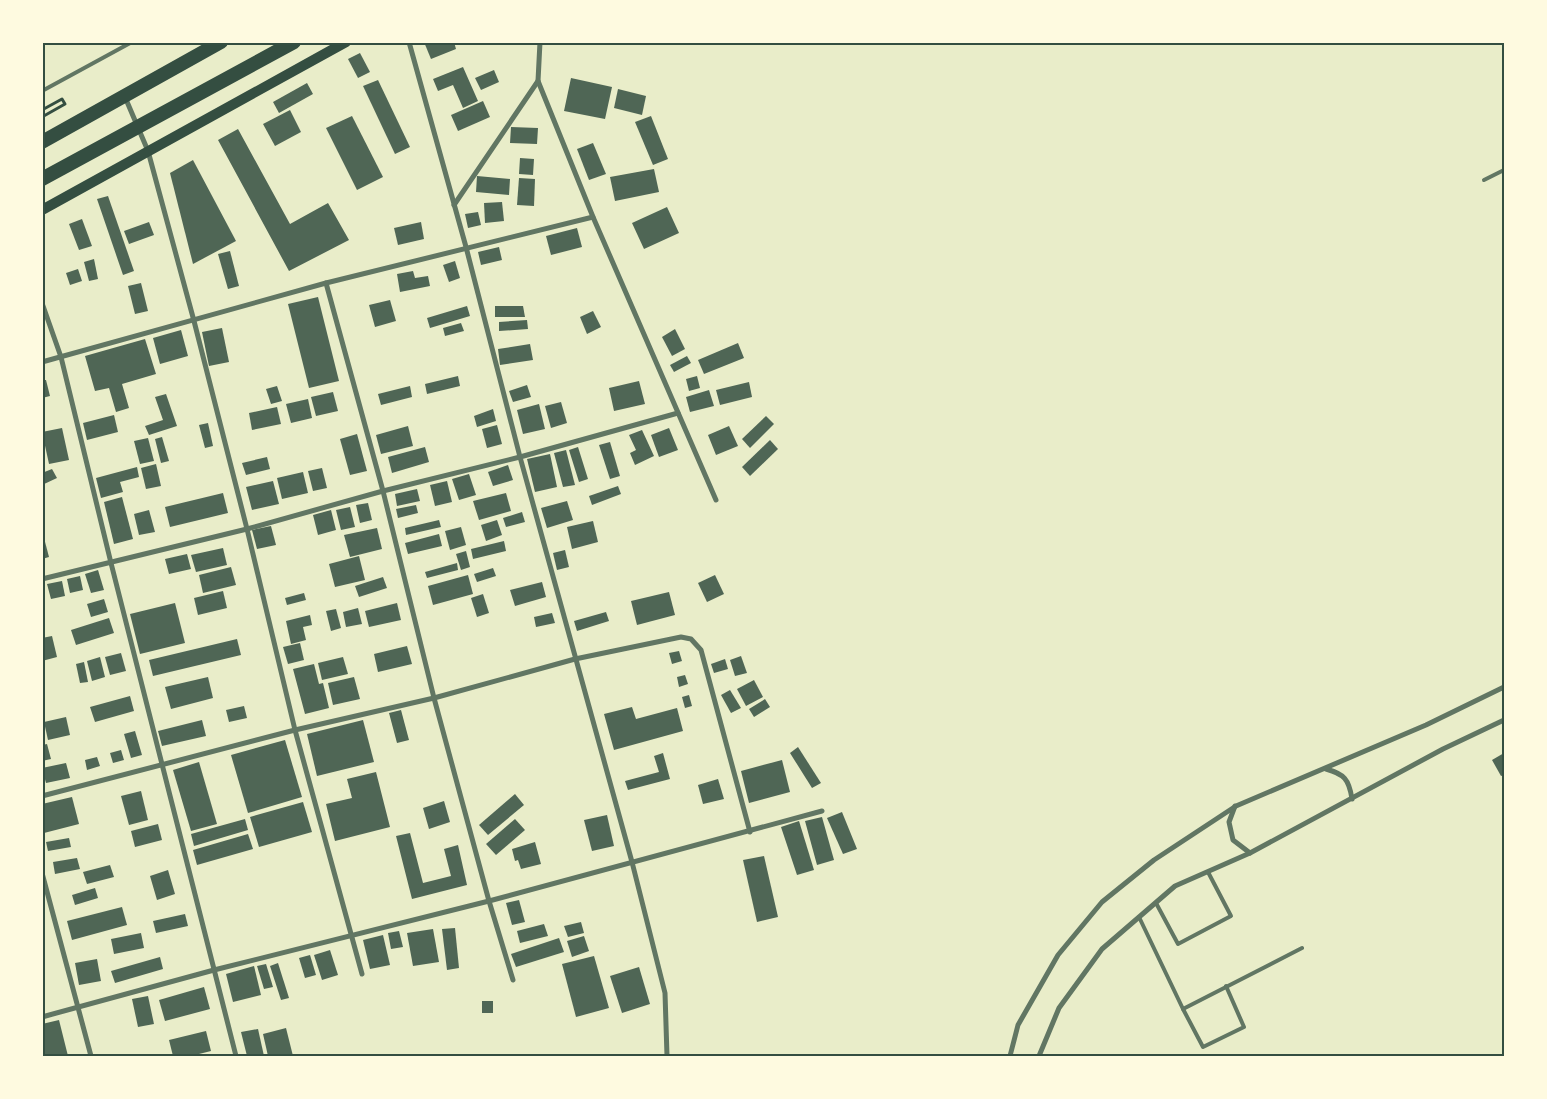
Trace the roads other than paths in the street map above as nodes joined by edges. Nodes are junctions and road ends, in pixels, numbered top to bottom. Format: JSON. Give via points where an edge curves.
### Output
{"nodes":[{"id":1,"x":132,"y":42,"type":"edge"},
{"id":2,"x":208,"y":42,"type":"edge"},
{"id":3,"x":221,"y":42,"type":"edge"},
{"id":4,"x":294,"y":42,"type":"edge"},
{"id":5,"x":346,"y":42,"type":"edge"},
{"id":6,"x":409,"y":42,"type":"edge"},
{"id":7,"x":540,"y":42,"type":"edge"},
{"id":8,"x":538,"y":81,"type":"junction"},
{"id":9,"x":42,"y":91,"type":"edge"},
{"id":10,"x":124,"y":96,"type":"junction"},
{"id":11,"x":138,"y":128,"type":"junction"},
{"id":12,"x":42,"y":142,"type":"edge"},
{"id":13,"x":148,"y":151,"type":"junction"},
{"id":14,"x":1504,"y":170,"type":"edge"},
{"id":15,"x":42,"y":179,"type":"edge"},
{"id":16,"x":1484,"y":180,"type":"dead end"},
{"id":17,"x":454,"y":204,"type":"junction"},
{"id":18,"x":42,"y":210,"type":"edge"},
{"id":19,"x":593,"y":218,"type":"junction"},
{"id":20,"x":466,"y":248,"type":"junction"},
{"id":21,"x":326,"y":283,"type":"junction"},
{"id":22,"x":42,"y":303,"type":"edge"},
{"id":23,"x":194,"y":321,"type":"junction"},
{"id":24,"x":60,"y":357,"type":"junction"},
{"id":25,"x":42,"y":362,"type":"edge"},
{"id":26,"x":678,"y":412,"type":"junction"},
{"id":27,"x":520,"y":457,"type":"junction"},
{"id":28,"x":383,"y":492,"type":"junction"},
{"id":29,"x":716,"y":500,"type":"dead end"},
{"id":30,"x":247,"y":529,"type":"junction"},
{"id":31,"x":110,"y":563,"type":"junction"},
{"id":32,"x":42,"y":580,"type":"edge"},
{"id":33,"x":575,"y":659,"type":"junction"},
{"id":34,"x":1504,"y":688,"type":"edge"},
{"id":35,"x":434,"y":698,"type":"junction"},
{"id":36,"x":1504,"y":720,"type":"edge"},
{"id":37,"x":295,"y":730,"type":"junction"},
{"id":38,"x":162,"y":766,"type":"junction"},
{"id":39,"x":1325,"y":768,"type":"junction"},
{"id":40,"x":42,"y":796,"type":"edge"},
{"id":41,"x":1352,"y":799,"type":"junction"},
{"id":42,"x":1236,"y":806,"type":"junction"},
{"id":43,"x":822,"y":811,"type":"dead end"},
{"id":44,"x":750,"y":832,"type":"junction"},
{"id":45,"x":1250,"y":853,"type":"junction"},
{"id":46,"x":632,"y":862,"type":"junction"},
{"id":47,"x":1208,"y":872,"type":"junction"},
{"id":48,"x":42,"y":873,"type":"edge"},
{"id":49,"x":489,"y":901,"type":"junction"},
{"id":50,"x":1156,"y":903,"type":"junction"},
{"id":51,"x":1139,"y":917,"type":"junction"},
{"id":52,"x":350,"y":937,"type":"junction"},
{"id":53,"x":1302,"y":948,"type":"dead end"},
{"id":54,"x":214,"y":970,"type":"junction"},
{"id":55,"x":362,"y":974,"type":"dead end"},
{"id":56,"x":513,"y":980,"type":"dead end"},
{"id":57,"x":1226,"y":986,"type":"junction"},
{"id":58,"x":79,"y":1008,"type":"junction"},
{"id":59,"x":1183,"y":1008,"type":"junction"},
{"id":60,"x":42,"y":1017,"type":"edge"},
{"id":61,"x":91,"y":1056,"type":"edge"},
{"id":62,"x":236,"y":1056,"type":"edge"},
{"id":63,"x":667,"y":1056,"type":"edge"},
{"id":64,"x":1010,"y":1056,"type":"edge"},
{"id":65,"x":1039,"y":1056,"type":"edge"}],
"edges":[{"from":1,"to":9,"type":"lane"},
{"from":2,"to":10,"type":"highway","via":[[126,88]]},
{"from":3,"to":10,"type":"highway"},
{"from":4,"to":11,"type":"highway"},
{"from":5,"to":13,"type":"main road"},
{"from":6,"to":17,"type":"street"},
{"from":7,"to":8,"type":"street"},
{"from":8,"to":17,"type":"street"},
{"from":8,"to":19,"type":"street"},
{"from":10,"to":11,"type":"street"},
{"from":10,"to":12,"type":"highway"},
{"from":11,"to":13,"type":"street"},
{"from":11,"to":15,"type":"highway"},
{"from":13,"to":18,"type":"main road"},
{"from":13,"to":23,"type":"street"},
{"from":14,"to":16,"type":"lane"},
{"from":17,"to":20,"type":"street"},
{"from":19,"to":20,"type":"street"},
{"from":19,"to":26,"type":"street"},
{"from":20,"to":21,"type":"street"},
{"from":20,"to":27,"type":"street"},
{"from":21,"to":23,"type":"street"},
{"from":21,"to":28,"type":"street"},
{"from":22,"to":24,"type":"street"},
{"from":23,"to":24,"type":"street"},
{"from":23,"to":30,"type":"street"},
{"from":24,"to":25,"type":"street"},
{"from":24,"to":31,"type":"street"},
{"from":26,"to":27,"type":"street"},
{"from":26,"to":29,"type":"street"},
{"from":27,"to":28,"type":"street"},
{"from":27,"to":33,"type":"street"},
{"from":28,"to":30,"type":"street"},
{"from":28,"to":35,"type":"street"},
{"from":30,"to":31,"type":"street"},
{"from":30,"to":37,"type":"street"},
{"from":31,"to":32,"type":"street"},
{"from":31,"to":38,"type":"street"},
{"from":33,"to":35,"type":"street"},
{"from":33,"to":44,"type":"street","via":[[680,637],[691,639],[701,650]]},
{"from":33,"to":46,"type":"street"},
{"from":34,"to":39,"type":"street"},
{"from":35,"to":37,"type":"street"},
{"from":35,"to":49,"type":"street"},
{"from":36,"to":41,"type":"street"},
{"from":37,"to":38,"type":"street"},
{"from":37,"to":52,"type":"street"},
{"from":38,"to":40,"type":"street"},
{"from":38,"to":54,"type":"street"},
{"from":39,"to":41,"type":"street","via":[[1338,772],[1347,780]]},
{"from":39,"to":42,"type":"street"},
{"from":41,"to":45,"type":"street"},
{"from":42,"to":45,"type":"street","via":[[1229,822],[1233,840]]},
{"from":42,"to":64,"type":"street","via":[[1154,860],[1102,902],[1058,955],[1018,1025]]},
{"from":43,"to":44,"type":"street"},
{"from":44,"to":46,"type":"street"},
{"from":45,"to":47,"type":"street"},
{"from":46,"to":49,"type":"street"},
{"from":46,"to":63,"type":"street","via":[[664,993]]},
{"from":47,"to":50,"type":"street","via":[[1175,886]]},
{"from":47,"to":50,"type":"lane","via":[[1231,916],[1178,944]]},
{"from":48,"to":58,"type":"street"},
{"from":49,"to":52,"type":"street"},
{"from":49,"to":56,"type":"street"},
{"from":50,"to":51,"type":"street"},
{"from":51,"to":59,"type":"lane"},
{"from":51,"to":65,"type":"street","via":[[1102,949],[1059,1008]]},
{"from":52,"to":54,"type":"street"},
{"from":52,"to":55,"type":"street"},
{"from":53,"to":57,"type":"lane"},
{"from":54,"to":58,"type":"street"},
{"from":54,"to":62,"type":"street"},
{"from":57,"to":59,"type":"lane"},
{"from":57,"to":59,"type":"lane","via":[[1244,1027],[1203,1047]]},
{"from":58,"to":60,"type":"street"},
{"from":58,"to":61,"type":"street"}]}
